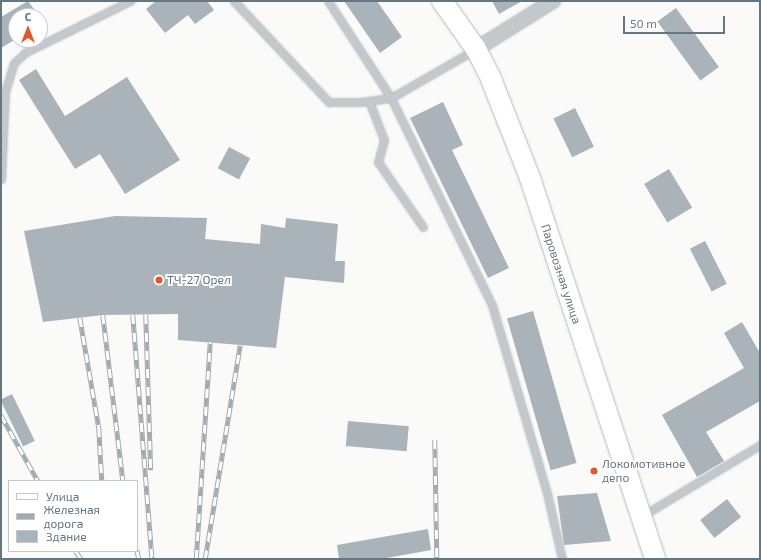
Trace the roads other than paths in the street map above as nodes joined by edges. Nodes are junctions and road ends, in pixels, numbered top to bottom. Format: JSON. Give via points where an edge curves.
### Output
{"nodes":[{"id":1,"x":130,"y":1,"type":"edge"},
{"id":2,"x":234,"y":1,"type":"edge"},
{"id":3,"x":328,"y":1,"type":"edge"},
{"id":4,"x":442,"y":1,"type":"edge"},
{"id":5,"x":552,"y":1,"type":"edge"},
{"id":6,"x":476,"y":49,"type":"junction"},
{"id":7,"x":391,"y":98,"type":"junction"},
{"id":8,"x":369,"y":101,"type":"junction"},
{"id":9,"x":1,"y":179,"type":"edge"},
{"id":10,"x":422,"y":227,"type":"dead end"},
{"id":11,"x":760,"y":445,"type":"edge"},
{"id":12,"x":640,"y":518,"type":"junction"},
{"id":13,"x":652,"y":558,"type":"edge"},
{"id":14,"x":562,"y":559,"type":"edge"}],
"edges":[{"from":1,"to":9,"type":"lane","via":[[26,52],[14,63],[5,92]]},
{"from":2,"to":8,"type":"lane","via":[[329,102]]},
{"from":3,"to":7,"type":"lane"},
{"from":4,"to":6,"type":"main road","name":"Паровозная улица"},
{"from":5,"to":6,"type":"street"},
{"from":6,"to":7,"type":"lane"},
{"from":6,"to":12,"type":"main road","name":"Паровозная улица","via":[[491,79],[530,178]]},
{"from":7,"to":8,"type":"lane"},
{"from":7,"to":14,"type":"lane","via":[[492,306],[548,493]]},
{"from":8,"to":10,"type":"lane","via":[[384,140],[378,162]]},
{"from":11,"to":12,"type":"lane"},
{"from":12,"to":13,"type":"main road","name":"Паровозная улица"}]}
